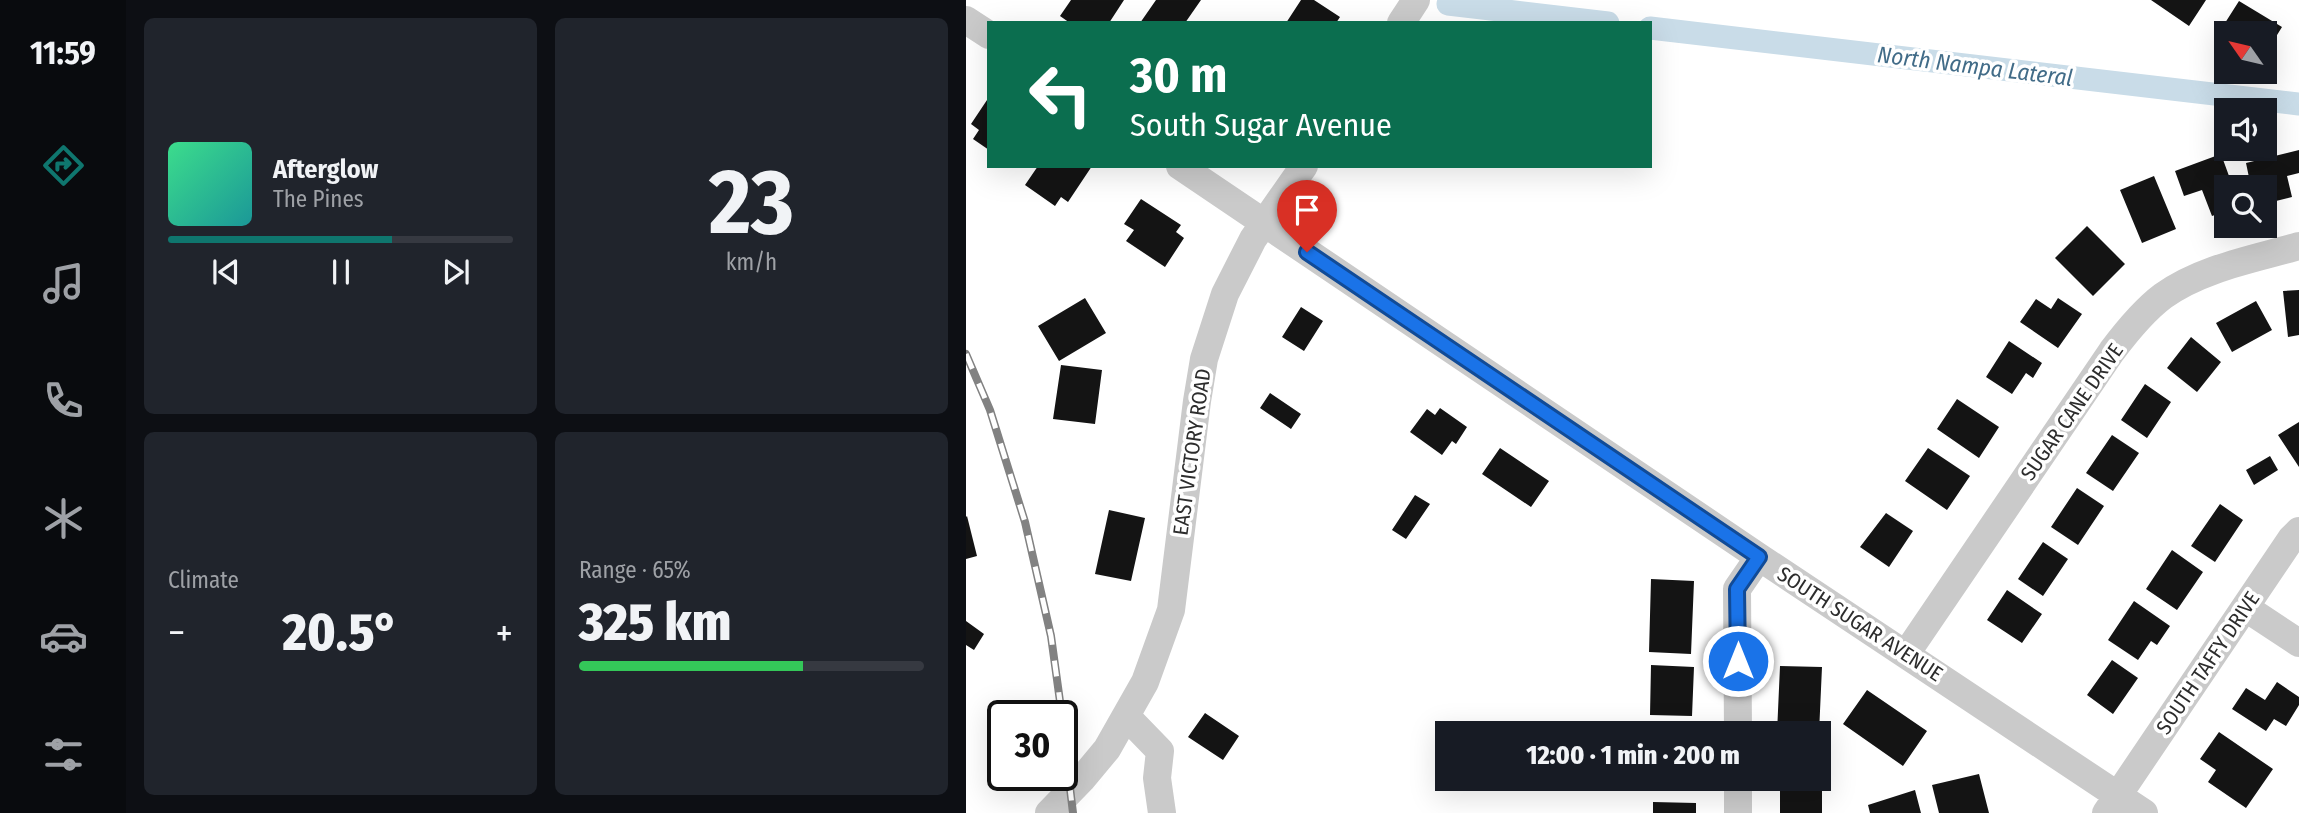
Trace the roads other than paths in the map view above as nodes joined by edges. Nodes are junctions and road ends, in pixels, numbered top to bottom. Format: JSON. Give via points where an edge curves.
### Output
{"nodes":[{"id":1,"x":1416,"y":0,"type":"edge"},
{"id":2,"x":966,"y":20,"type":"edge"},
{"id":3,"x":1402,"y":21,"type":"edge"},
{"id":4,"x":987,"y":34,"type":"edge"},
{"id":5,"x":1183,"y":168,"type":"edge"},
{"id":6,"x":1303,"y":168,"type":"edge"},
{"id":7,"x":1264,"y":223,"type":"junction"},
{"id":8,"x":2299,"y":246,"type":"edge"},
{"id":9,"x":2299,"y":531,"type":"edge"},
{"id":10,"x":1759,"y":557,"type":"junction"},
{"id":11,"x":2246,"y":608,"type":"junction"},
{"id":12,"x":2299,"y":643,"type":"edge"},
{"id":13,"x":1906,"y":654,"type":"junction"},
{"id":14,"x":1127,"y":717,"type":"junction"},
{"id":15,"x":1738,"y":721,"type":"edge"},
{"id":16,"x":1738,"y":791,"type":"edge"},
{"id":17,"x":2112,"y":804,"type":"edge"},
{"id":18,"x":1049,"y":813,"type":"edge"},
{"id":19,"x":1162,"y":813,"type":"edge"},
{"id":20,"x":1738,"y":813,"type":"edge"},
{"id":21,"x":2144,"y":813,"type":"edge"}],
"edges":[{"from":1,"to":3,"type":"street"},
{"from":2,"to":4,"type":"street"},
{"from":5,"to":7,"type":"street","name":"SOUTH SUGAR AVENUE"},
{"from":6,"to":7,"type":"street","name":"EAST VICTORY ROAD"},
{"from":7,"to":10,"type":"street","name":"SOUTH SUGAR AVENUE"},
{"from":7,"to":14,"type":"street","name":"EAST VICTORY ROAD","via":[[1225,294],[1204,359],[1171,610]]},
{"from":8,"to":13,"type":"street","name":"SUGAR CANE DRIVE","via":[[2194,279],[2164,296],[2136,321]]},
{"from":9,"to":11,"type":"street","name":"SOUTH TAFFY DRIVE"},
{"from":10,"to":13,"type":"street","name":"SOUTH SUGAR AVENUE"},
{"from":10,"to":15,"type":"street","via":[[1737,589]]},
{"from":11,"to":12,"type":"street"},
{"from":11,"to":17,"type":"street","name":"SOUTH TAFFY DRIVE"},
{"from":13,"to":17,"type":"street","name":"SOUTH SUGAR AVENUE"},
{"from":14,"to":18,"type":"street","name":"EAST VICTORY ROAD","via":[[1107,749]]},
{"from":14,"to":19,"type":"street","via":[[1160,751],[1157,778]]},
{"from":16,"to":20,"type":"street"},
{"from":17,"to":21,"type":"street","name":"SOUTH SUGAR AVENUE"}]}
